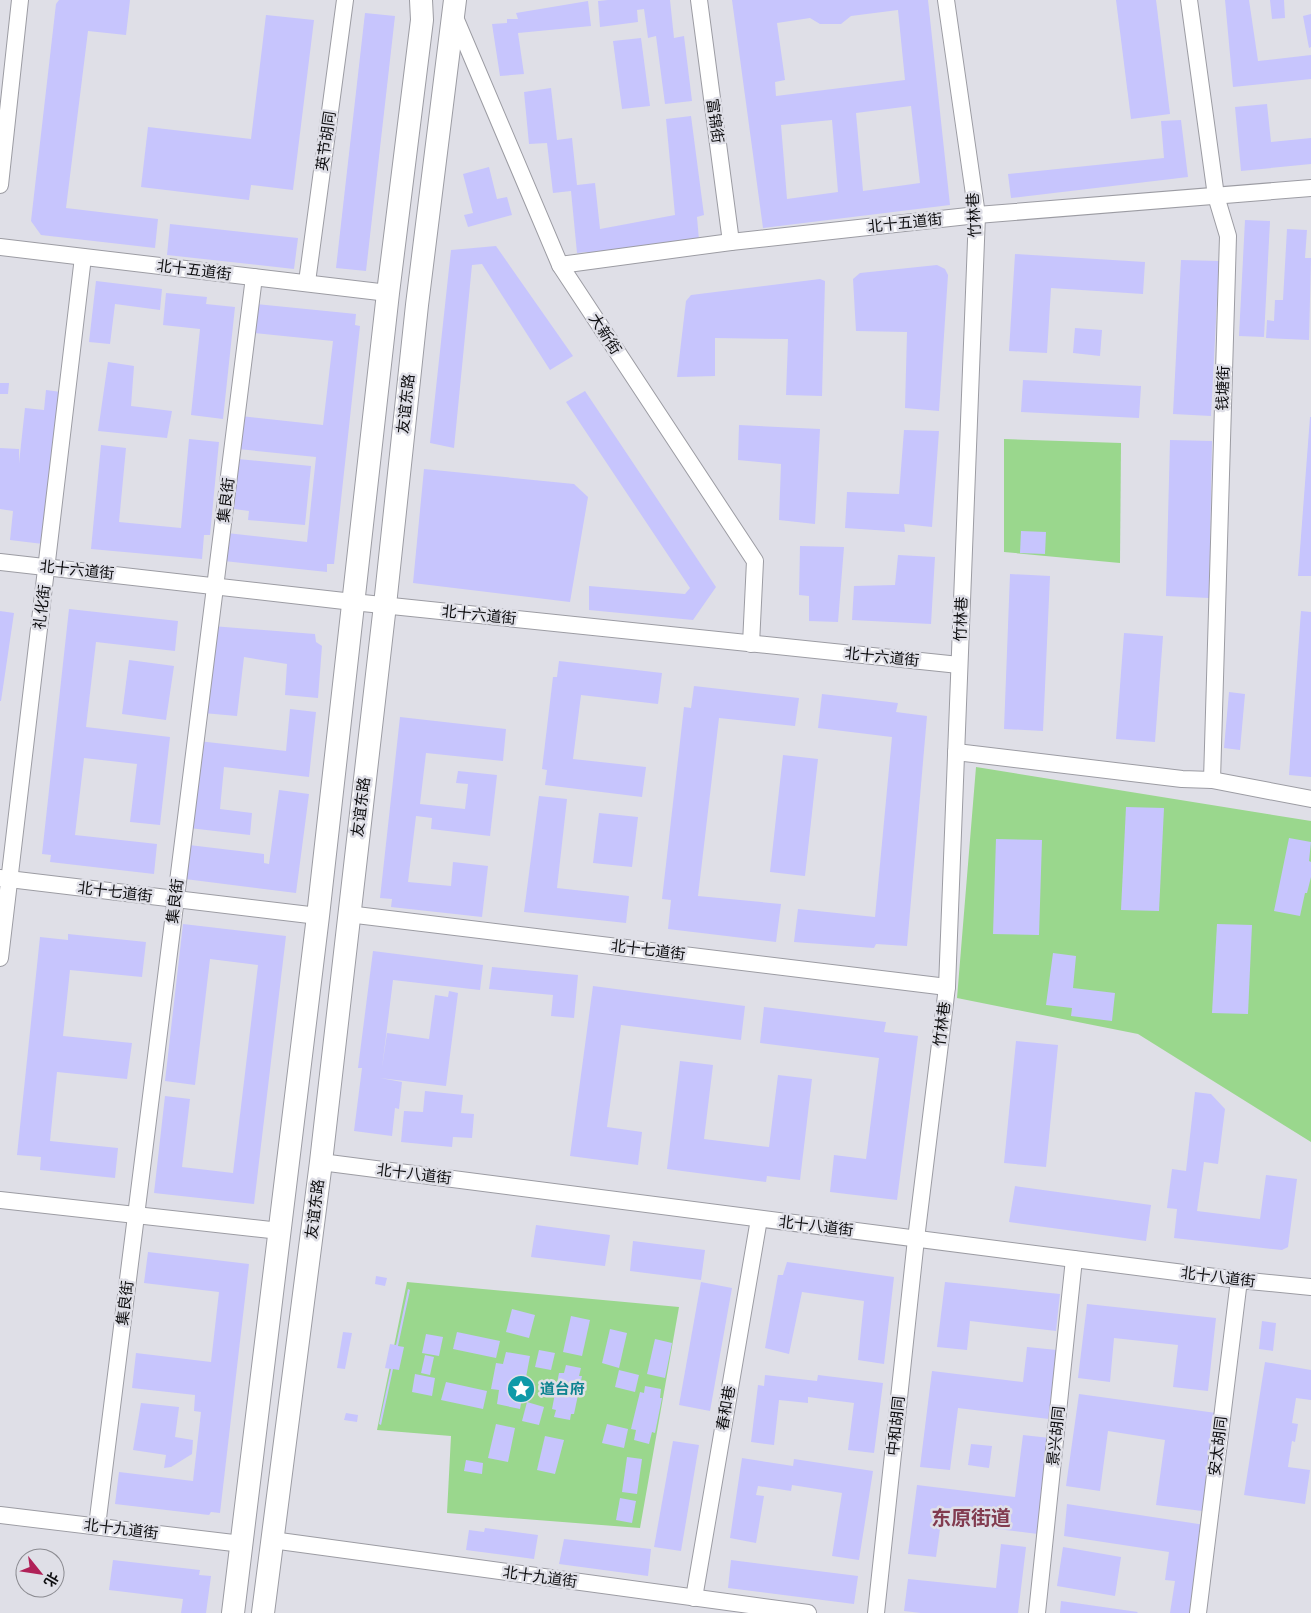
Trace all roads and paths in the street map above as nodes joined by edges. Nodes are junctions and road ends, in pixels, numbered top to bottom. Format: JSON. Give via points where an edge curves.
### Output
{"nodes":[{"id":1,"x":20,"y":0,"type":"edge"},
{"id":2,"x":345,"y":0,"type":"edge"},
{"id":3,"x":421,"y":0,"type":"edge"},
{"id":4,"x":699,"y":0,"type":"edge"},
{"id":5,"x":946,"y":0,"type":"edge"},
{"id":6,"x":1189,"y":0,"type":"edge"},
{"id":7,"x":455,"y":7,"type":"edge"},
{"id":8,"x":0,"y":185,"type":"edge"},
{"id":9,"x":1311,"y":188,"type":"edge"},
{"id":10,"x":1216,"y":196,"type":"junction"},
{"id":11,"x":977,"y":216,"type":"junction"},
{"id":12,"x":731,"y":242,"type":"junction"},
{"id":13,"x":0,"y":247,"type":"edge"},
{"id":14,"x":83,"y":257,"type":"junction"},
{"id":15,"x":560,"y":265,"type":"junction"},
{"id":16,"x":254,"y":277,"type":"junction"},
{"id":17,"x":307,"y":282,"type":"junction"},
{"id":18,"x":388,"y":293,"type":"junction"},
{"id":19,"x":0,"y":562,"type":"edge"},
{"id":20,"x":46,"y":567,"type":"junction"},
{"id":21,"x":215,"y":586,"type":"junction"},
{"id":22,"x":353,"y":602,"type":"junction"},
{"id":23,"x":385,"y":605,"type":"junction"},
{"id":24,"x":751,"y":644,"type":"junction"},
{"id":25,"x":959,"y":665,"type":"junction"},
{"id":26,"x":956,"y":752,"type":"junction"},
{"id":27,"x":1212,"y":780,"type":"junction"},
{"id":28,"x":1311,"y":799,"type":"edge"},
{"id":29,"x":5,"y":879,"type":"edge"},
{"id":30,"x":176,"y":899,"type":"junction"},
{"id":31,"x":348,"y":914,"type":"junction"},
{"id":32,"x":318,"y":916,"type":"junction"},
{"id":33,"x":0,"y":958,"type":"edge"},
{"id":34,"x":947,"y":987,"type":"junction"},
{"id":35,"x":321,"y":1162,"type":"junction"},
{"id":36,"x":0,"y":1200,"type":"edge"},
{"id":37,"x":136,"y":1215,"type":"junction"},
{"id":38,"x":759,"y":1218,"type":"junction"},
{"id":39,"x":280,"y":1231,"type":"junction"},
{"id":40,"x":916,"y":1239,"type":"junction"},
{"id":41,"x":1074,"y":1259,"type":"junction"},
{"id":42,"x":1239,"y":1280,"type":"junction"},
{"id":43,"x":1311,"y":1287,"type":"edge"},
{"id":44,"x":0,"y":1515,"type":"edge"},
{"id":45,"x":97,"y":1526,"type":"junction"},
{"id":46,"x":272,"y":1540,"type":"junction"},
{"id":47,"x":242,"y":1544,"type":"junction"},
{"id":48,"x":694,"y":1598,"type":"junction"},
{"id":49,"x":233,"y":1613,"type":"edge"},
{"id":50,"x":263,"y":1613,"type":"edge"},
{"id":51,"x":808,"y":1613,"type":"edge"},
{"id":52,"x":876,"y":1613,"type":"edge"},
{"id":53,"x":1037,"y":1613,"type":"edge"},
{"id":54,"x":1198,"y":1613,"type":"edge"}],
"edges":[{"from":1,"to":8,"type":"street"},
{"from":2,"to":17,"type":"street","name":"英节胡同"},
{"from":3,"to":18,"type":"highway","name":"友谊东路","via":[[422,20]]},
{"from":4,"to":12,"type":"street","name":"富锦街"},
{"from":5,"to":11,"type":"street","name":"竹林巷"},
{"from":6,"to":10,"type":"street","name":"钱塘街"},
{"from":7,"to":15,"type":"street","name":"大新街"},
{"from":7,"to":23,"type":"highway","name":"友谊东路","via":[[417,304]]},
{"from":9,"to":10,"type":"street","name":"北十五道街"},
{"from":10,"to":11,"type":"street","name":"北十五道街"},
{"from":10,"to":27,"type":"street","name":"钱塘街","via":[[1228,236]]},
{"from":11,"to":12,"type":"street","name":"北十五道街"},
{"from":11,"to":25,"type":"street","name":"竹林巷"},
{"from":12,"to":15,"type":"street","name":"北十五道街"},
{"from":13,"to":14,"type":"street","name":"北十五道街"},
{"from":14,"to":16,"type":"street","name":"北十五道街"},
{"from":14,"to":20,"type":"street","name":"礼化街"},
{"from":15,"to":24,"type":"street","name":"大新街","via":[[755,561]]},
{"from":16,"to":17,"type":"street","name":"北十五道街"},
{"from":16,"to":21,"type":"street","name":"集良街"},
{"from":17,"to":18,"type":"street","name":"北十五道街"},
{"from":18,"to":22,"type":"highway","name":"友谊东路"},
{"from":19,"to":20,"type":"street","name":"北十六道街"},
{"from":20,"to":21,"type":"street","name":"北十六道街"},
{"from":20,"to":29,"type":"street","name":"礼化街"},
{"from":21,"to":22,"type":"street","name":"北十六道街"},
{"from":21,"to":30,"type":"street","name":"集良街"},
{"from":22,"to":23,"type":"street","name":"北十六道街"},
{"from":22,"to":32,"type":"highway","name":"友谊东路"},
{"from":23,"to":24,"type":"street","name":"北十六道街"},
{"from":23,"to":31,"type":"highway","name":"友谊东路"},
{"from":24,"to":25,"type":"street","name":"北十六道街"},
{"from":25,"to":26,"type":"street","name":"竹林巷"},
{"from":26,"to":27,"type":"street"},
{"from":26,"to":34,"type":"street","name":"竹林巷"},
{"from":27,"to":28,"type":"street"},
{"from":29,"to":30,"type":"street","name":"北十七道街"},
{"from":29,"to":33,"type":"street","name":"礼化街"},
{"from":30,"to":32,"type":"street","name":"北十七道街"},
{"from":30,"to":37,"type":"street","name":"集良街"},
{"from":31,"to":34,"type":"street","name":"北十七道街"},
{"from":31,"to":35,"type":"highway","name":"友谊东路"},
{"from":32,"to":39,"type":"highway","name":"友谊东路"},
{"from":34,"to":40,"type":"street","name":"竹林巷"},
{"from":35,"to":38,"type":"street","name":"北十八道街"},
{"from":35,"to":46,"type":"highway","name":"友谊东路"},
{"from":36,"to":37,"type":"street"},
{"from":37,"to":39,"type":"street"},
{"from":37,"to":45,"type":"street","name":"集良街"},
{"from":38,"to":40,"type":"street","name":"北十八道街"},
{"from":38,"to":48,"type":"street","name":"春和巷"},
{"from":39,"to":47,"type":"highway","name":"友谊东路"},
{"from":40,"to":41,"type":"street","name":"北十八道街"},
{"from":40,"to":52,"type":"street","name":"中和胡同"},
{"from":41,"to":42,"type":"street","name":"北十八道街"},
{"from":41,"to":53,"type":"street","name":"景兴胡同"},
{"from":42,"to":43,"type":"street","name":"北十八道街"},
{"from":42,"to":54,"type":"street","name":"安太胡同"},
{"from":44,"to":45,"type":"street","name":"北十九道街"},
{"from":45,"to":47,"type":"street","name":"北十九道街"},
{"from":46,"to":48,"type":"street","name":"北十九道街"},
{"from":46,"to":50,"type":"highway","name":"友谊东路"},
{"from":47,"to":49,"type":"highway","name":"友谊东路"},
{"from":48,"to":51,"type":"street","name":"北十九道街"}]}
